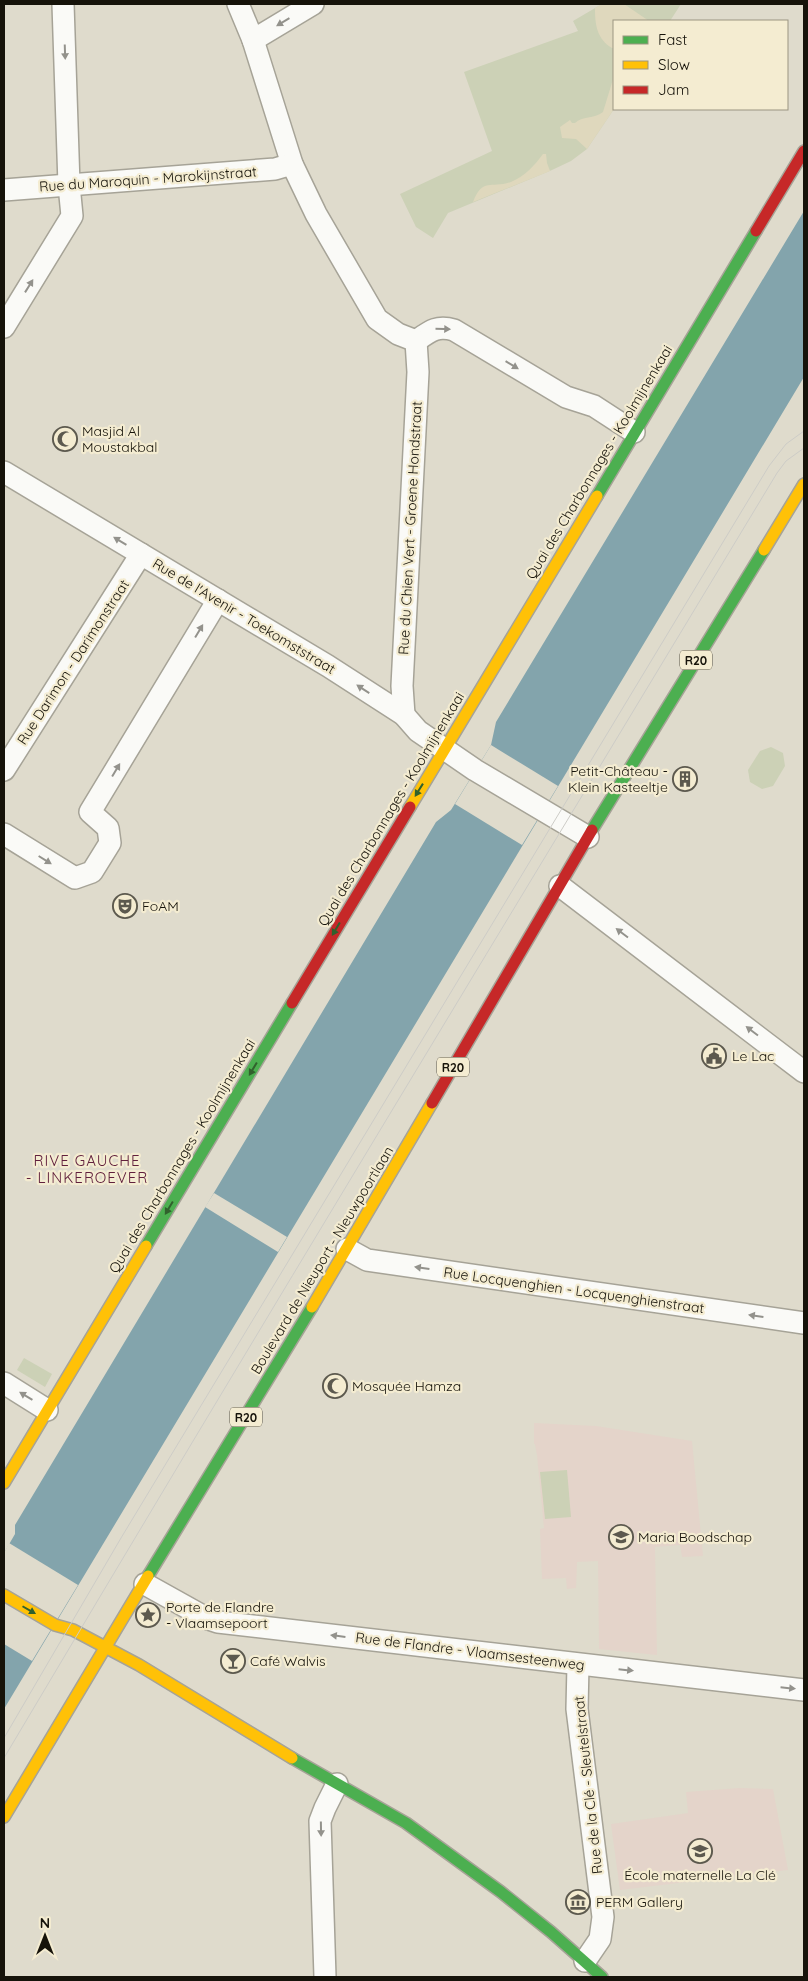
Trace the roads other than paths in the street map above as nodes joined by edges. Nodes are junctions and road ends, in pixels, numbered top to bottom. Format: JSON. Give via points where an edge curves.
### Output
{"nodes":[{"id":1,"x":63,"y":4,"type":"edge"},
{"id":2,"x":238,"y":4,"type":"edge"},
{"id":3,"x":312,"y":4,"type":"edge"},
{"id":4,"x":253,"y":40,"type":"junction"},
{"id":5,"x":804,"y":151,"type":"edge"},
{"id":6,"x":292,"y":164,"type":"junction"},
{"id":7,"x":69,"y":185,"type":"junction"},
{"id":8,"x":4,"y":190,"type":"edge"},
{"id":9,"x":4,"y":327,"type":"edge"},
{"id":10,"x":416,"y":341,"type":"junction"},
{"id":11,"x":634,"y":432,"type":"junction"},
{"id":12,"x":4,"y":472,"type":"edge"},
{"id":13,"x":804,"y":484,"type":"edge"},
{"id":14,"x":141,"y":554,"type":"junction"},
{"id":15,"x":218,"y":600,"type":"junction"},
{"id":16,"x":404,"y":715,"type":"junction"},
{"id":17,"x":445,"y":748,"type":"junction"},
{"id":18,"x":4,"y":770,"type":"edge"},
{"id":19,"x":4,"y":834,"type":"edge"},
{"id":20,"x":588,"y":837,"type":"junction"},
{"id":21,"x":560,"y":886,"type":"junction"},
{"id":22,"x":804,"y":1072,"type":"edge"},
{"id":23,"x":347,"y":1249,"type":"junction"},
{"id":24,"x":804,"y":1323,"type":"edge"},
{"id":25,"x":4,"y":1383,"type":"edge"},
{"id":26,"x":47,"y":1410,"type":"junction"},
{"id":27,"x":4,"y":1483,"type":"edge"},
{"id":28,"x":145,"y":1584,"type":"junction"},
{"id":29,"x":4,"y":1595,"type":"edge"},
{"id":30,"x":105,"y":1647,"type":"junction"},
{"id":31,"x":578,"y":1664,"type":"junction"},
{"id":32,"x":804,"y":1690,"type":"edge"},
{"id":33,"x":337,"y":1784,"type":"junction"},
{"id":34,"x":4,"y":1817,"type":"edge"},
{"id":35,"x":585,"y":1960,"type":"junction"},
{"id":36,"x":325,"y":1977,"type":"edge"},
{"id":37,"x":602,"y":1977,"type":"edge"}],
"edges":[{"from":1,"to":7,"type":"street","one_way":true},
{"from":2,"to":4,"type":"street"},
{"from":3,"to":4,"type":"street","one_way":true},
{"from":4,"to":6,"type":"street"},
{"from":5,"to":11,"type":"street","name":"Quai des Charbonnages - Koolmijnenkaai"},
{"from":6,"to":7,"type":"street","name":"Rue du Maroquin - Marokijnstraat","via":[[275,169]]},
{"from":6,"to":10,"type":"street","via":[[316,214],[377,319],[398,334]]},
{"from":7,"to":8,"type":"street","name":"Rue du Maroquin - Marokijnstraat"},
{"from":9,"to":7,"type":"street","one_way":true,"via":[[72,216]]},
{"from":10,"to":11,"type":"street","one_way":true,"via":[[435,328],[454,330],[566,398],[594,406]]},
{"from":10,"to":16,"type":"street","name":"Rue du Chien Vert - Groene Hondstraat","via":[[418,372],[402,686]]},
{"from":11,"to":17,"type":"street","name":"Quai des Charbonnages - Koolmijnenkaai"},
{"from":14,"to":12,"type":"street","name":"Rue de l'Avenir - Toekomststraat","one_way":true},
{"from":13,"to":20,"type":"street","number":"R20"},
{"from":14,"to":15,"type":"street","name":"Rue de l'Avenir - Toekomststraat"},
{"from":14,"to":18,"type":"street","name":"Rue Darimon - Darimonstraat"},
{"from":16,"to":15,"type":"street","name":"Rue de l'Avenir - Toekomststraat","one_way":true},
{"from":19,"to":15,"type":"street","one_way":true,"via":[[75,878],[92,872],[110,843],[108,828],[90,812]]},
{"from":16,"to":17,"type":"street","name":"Rue de l'Avenir - Toekomststraat","via":[[418,731]]},
{"from":17,"to":20,"type":"street","name":"Rue de l'Avenir - Toekomststraat","via":[[475,770]]},
{"from":17,"to":26,"type":"street","name":"Quai des Charbonnages - Koolmijnenkaai","one_way":true},
{"from":20,"to":21,"type":"street","number":"R20"},
{"from":22,"to":21,"type":"street","one_way":true},
{"from":21,"to":23,"type":"street","name":"Boulevard de Nieuport - Nieuwpoortlaan","number":"R20"},
{"from":24,"to":23,"type":"street","name":"Rue Locquenghien - Locquenghienstraat","one_way":true,"via":[[367,1260]]},
{"from":23,"to":28,"type":"street","name":"Boulevard de Nieuport - Nieuwpoortlaan","number":"R20"},
{"from":26,"to":25,"type":"street","one_way":true},
{"from":26,"to":27,"type":"street","name":"Quai des Charbonnages - Koolmijnenkaai"},
{"from":28,"to":30,"type":"street","name":"Boulevard de Nieuport - Nieuwpoortlaan","number":"R20"},
{"from":31,"to":28,"type":"street","name":"Rue de Flandre - Vlaamsesteenweg","one_way":true,"via":[[218,1622]]},
{"from":29,"to":30,"type":"street","one_way":true,"via":[[54,1624]]},
{"from":30,"to":33,"type":"street"},
{"from":30,"to":34,"type":"street","number":"R20"},
{"from":31,"to":32,"type":"street","name":"Rue de Flandre - Vlaamsesteenweg","one_way":true},
{"from":31,"to":35,"type":"street","name":"Rue de la Clé - Sleutelstraat","via":[[577,1709],[603,1917],[600,1939]]},
{"from":33,"to":35,"type":"street","via":[[406,1823],[501,1892]]},
{"from":33,"to":36,"type":"street","one_way":true,"via":[[320,1820]]},
{"from":35,"to":37,"type":"street"}]}
